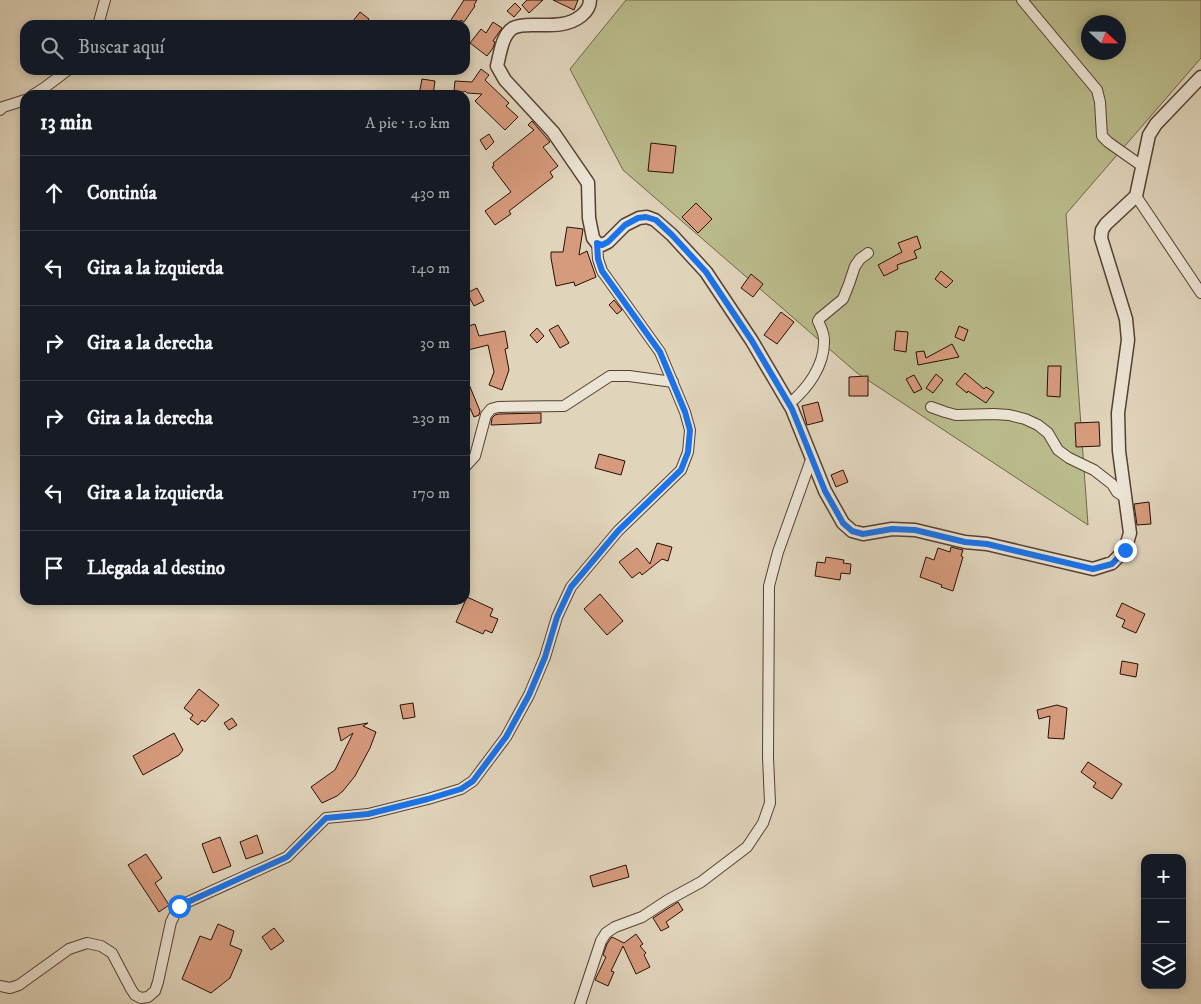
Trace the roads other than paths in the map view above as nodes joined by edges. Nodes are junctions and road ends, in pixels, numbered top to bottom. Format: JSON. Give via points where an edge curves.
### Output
{"nodes":[{"id":1,"x":105,"y":0,"type":"edge"},
{"id":2,"x":590,"y":0,"type":"edge"},
{"id":3,"x":1022,"y":0,"type":"edge"},
{"id":4,"x":99,"y":20,"type":"edge"},
{"id":5,"x":61,"y":75,"type":"edge"},
{"id":6,"x":1201,"y":78,"type":"edge"},
{"id":7,"x":41,"y":90,"type":"edge"},
{"id":8,"x":20,"y":102,"type":"edge"},
{"id":9,"x":0,"y":110,"type":"edge"},
{"id":10,"x":1142,"y":166,"type":"junction"},
{"id":11,"x":1136,"y":196,"type":"junction"},
{"id":12,"x":597,"y":243,"type":"junction"},
{"id":13,"x":868,"y":253,"type":"dead end"},
{"id":14,"x":1201,"y":293,"type":"edge"},
{"id":15,"x":673,"y":382,"type":"junction"},
{"id":16,"x":789,"y":404,"type":"junction"},
{"id":17,"x":931,"y":407,"type":"dead end"},
{"id":18,"x":812,"y":457,"type":"junction"},
{"id":19,"x":470,"y":462,"type":"edge"},
{"id":20,"x":1126,"y":498,"type":"junction"},
{"id":21,"x":0,"y":986,"type":"edge"},
{"id":22,"x":580,"y":1004,"type":"edge"}],
"edges":[{"from":1,"to":4,"type":"street"},
{"from":2,"to":12,"type":"street","via":[[585,13],[577,20],[512,29],[503,41],[497,66],[505,80],[553,132],[588,183],[589,218]]},
{"from":3,"to":10,"type":"street","via":[[1097,90],[1102,136]]},
{"from":5,"to":7,"type":"street"},
{"from":6,"to":10,"type":"street","via":[[1156,124],[1149,135]]},
{"from":8,"to":9,"type":"street"},
{"from":10,"to":11,"type":"street"},
{"from":11,"to":14,"type":"street"},
{"from":11,"to":20,"type":"street","via":[[1106,224],[1101,238],[1126,319],[1128,340],[1118,413]]},
{"from":12,"to":15,"type":"street","via":[[602,271],[660,352]]},
{"from":12,"to":16,"type":"street","via":[[608,242],[625,225],[638,218],[656,220],[706,272]]},
{"from":13,"to":16,"type":"street","via":[[854,266],[843,299],[818,321],[824,340],[818,369]]},
{"from":15,"to":19,"type":"street","via":[[610,376],[564,406],[491,409],[486,415],[475,456]]},
{"from":15,"to":21,"type":"street","via":[[690,430],[688,452],[681,470],[618,531],[571,587],[529,695],[506,737],[473,781],[461,789],[428,799],[368,814],[326,818],[287,857],[179,906],[171,922],[155,991],[148,997],[135,995],[112,953],[87,943],[69,949],[19,985],[10,988]]},
{"from":16,"to":18,"type":"street"},
{"from":17,"to":20,"type":"street","via":[[956,415],[1008,415],[1026,419],[1048,433],[1058,450],[1094,470]]},
{"from":18,"to":20,"type":"street","via":[[825,491],[843,523],[852,531],[863,534],[892,529],[915,530],[1093,569],[1112,564],[1125,550],[1130,533]]},
{"from":18,"to":22,"type":"street","via":[[769,586],[770,803],[763,823],[747,847],[701,882],[642,917],[606,933]]}]}
